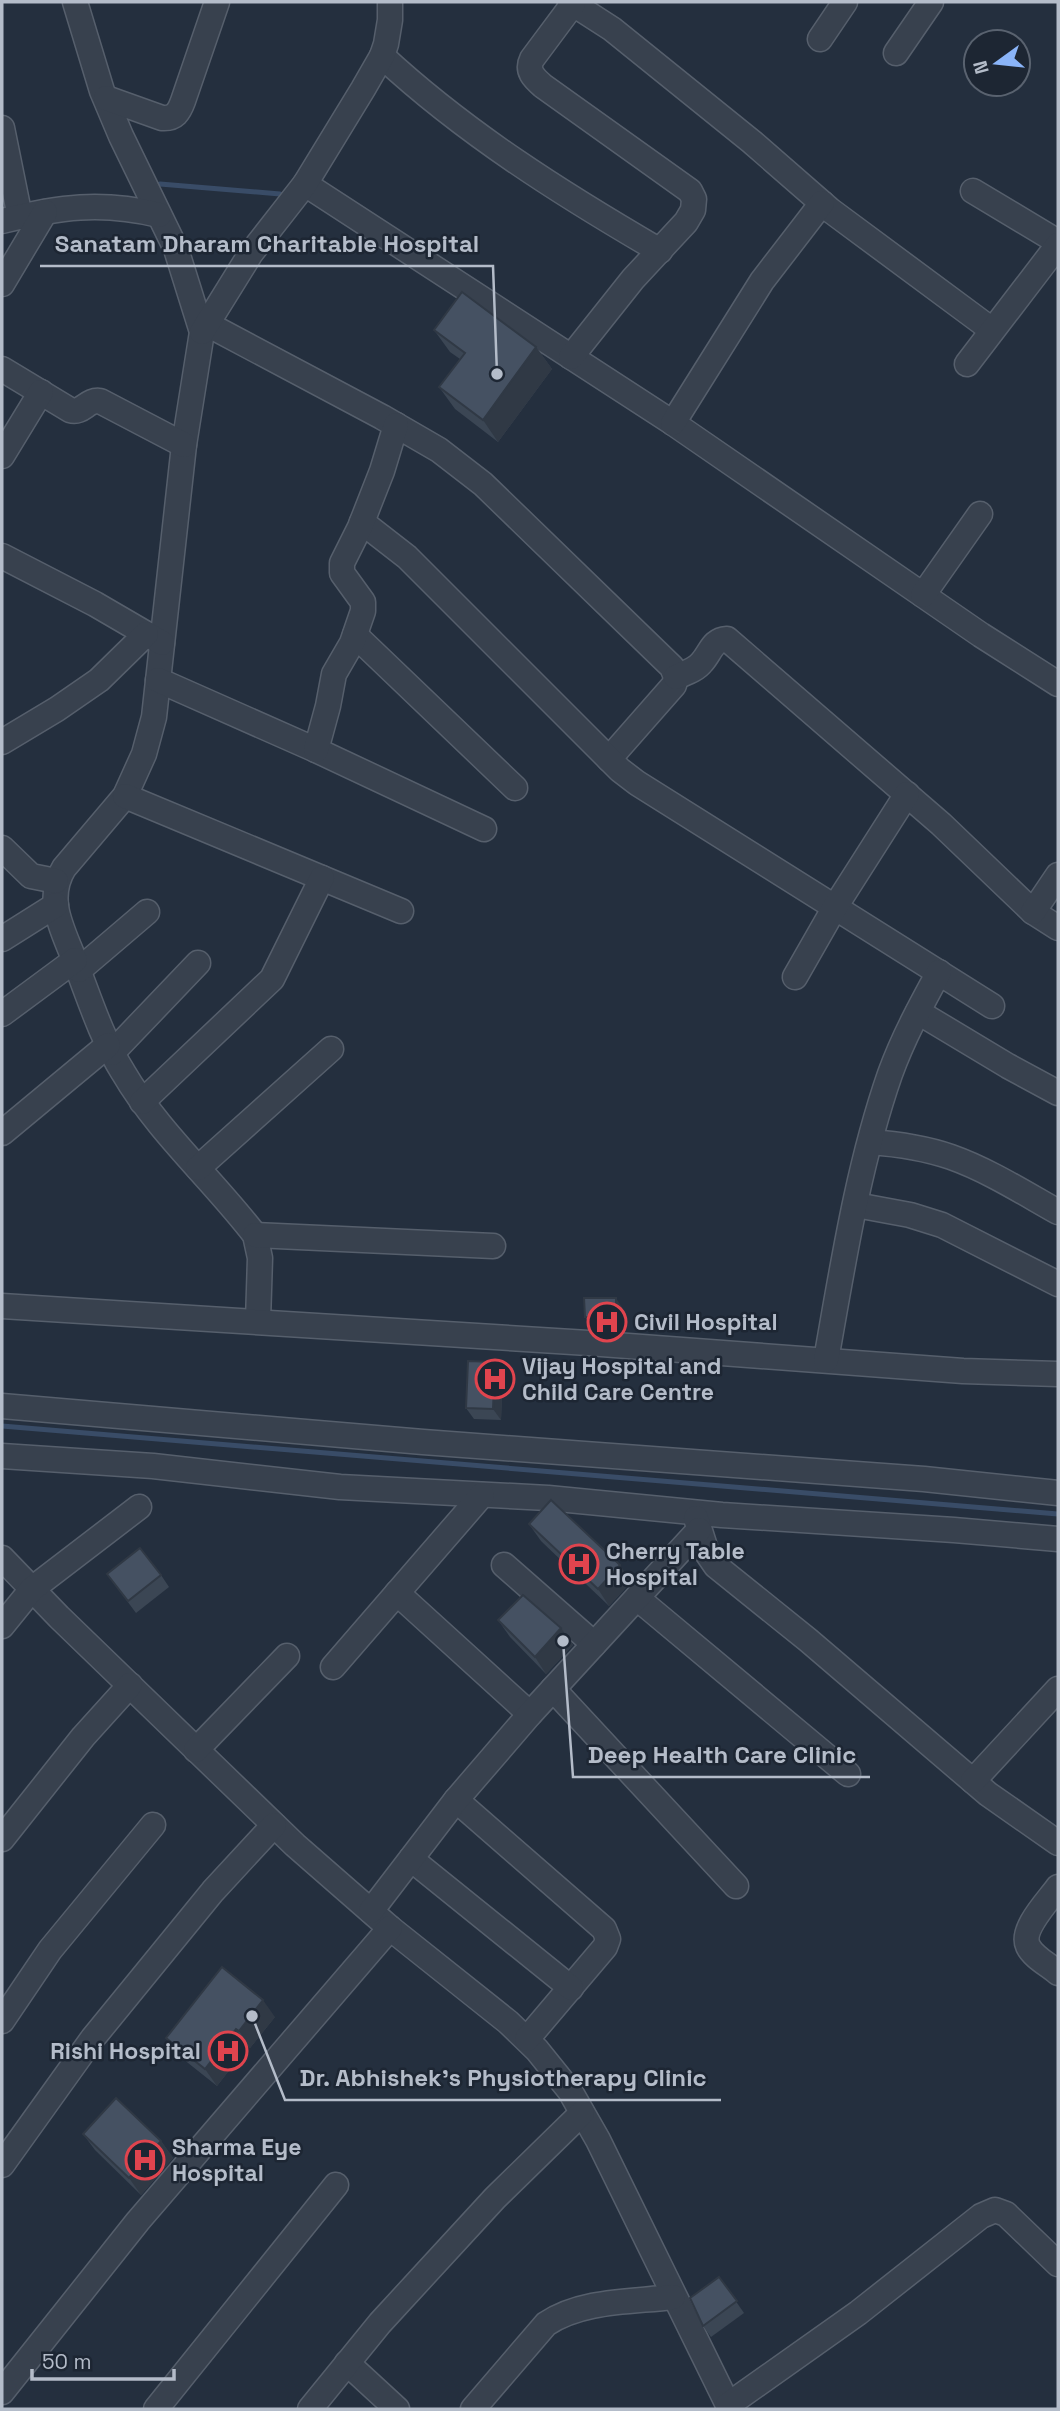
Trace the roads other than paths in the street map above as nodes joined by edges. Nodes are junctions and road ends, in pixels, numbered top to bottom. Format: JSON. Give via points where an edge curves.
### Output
{"nodes":[{"id":1,"x":75,"y":2,"type":"edge"},
{"id":2,"x":217,"y":2,"type":"edge"},
{"id":3,"x":390,"y":2,"type":"edge"},
{"id":4,"x":845,"y":2,"type":"edge"},
{"id":5,"x":931,"y":2,"type":"edge"},
{"id":6,"x":572,"y":3,"type":"edge"},
{"id":7,"x":820,"y":39,"type":"dead end"},
{"id":8,"x":896,"y":53,"type":"dead end"},
{"id":9,"x":382,"y":56,"type":"junction"},
{"id":10,"x":106,"y":98,"type":"junction"},
{"id":11,"x":2,"y":128,"type":"edge"},
{"id":12,"x":7,"y":177,"type":"edge"},
{"id":13,"x":305,"y":184,"type":"junction"},
{"id":14,"x":973,"y":191,"type":"dead end"},
{"id":15,"x":822,"y":203,"type":"junction"},
{"id":16,"x":46,"y":212,"type":"junction"},
{"id":17,"x":159,"y":215,"type":"junction"},
{"id":18,"x":11,"y":219,"type":"edge"},
{"id":19,"x":1058,"y":244,"type":"edge"},
{"id":20,"x":660,"y":251,"type":"junction"},
{"id":21,"x":2,"y":284,"type":"edge"},
{"id":22,"x":205,"y":328,"type":"junction"},
{"id":23,"x":992,"y":330,"type":"junction"},
{"id":24,"x":571,"y":356,"type":"junction"},
{"id":25,"x":967,"y":364,"type":"dead end"},
{"id":26,"x":2,"y":369,"type":"edge"},
{"id":27,"x":41,"y":392,"type":"junction"},
{"id":28,"x":673,"y":423,"type":"junction"},
{"id":29,"x":396,"y":425,"type":"junction"},
{"id":30,"x":184,"y":445,"type":"junction"},
{"id":31,"x":2,"y":456,"type":"edge"},
{"id":32,"x":980,"y":514,"type":"dead end"},
{"id":33,"x":362,"y":522,"type":"junction"},
{"id":34,"x":2,"y":556,"type":"edge"},
{"id":35,"x":923,"y":595,"type":"junction"},
{"id":36,"x":355,"y":635,"type":"junction"},
{"id":37,"x":154,"y":638,"type":"junction"},
{"id":38,"x":676,"y":677,"type":"junction"},
{"id":39,"x":158,"y":680,"type":"junction"},
{"id":40,"x":1058,"y":684,"type":"edge"},
{"id":41,"x":2,"y":742,"type":"edge"},
{"id":42,"x":316,"y":750,"type":"junction"},
{"id":43,"x":609,"y":759,"type":"junction"},
{"id":44,"x":515,"y":788,"type":"dead end"},
{"id":45,"x":907,"y":794,"type":"junction"},
{"id":46,"x":125,"y":796,"type":"junction"},
{"id":47,"x":484,"y":829,"type":"dead end"},
{"id":48,"x":2,"y":848,"type":"edge"},
{"id":49,"x":1058,"y":875,"type":"edge"},
{"id":50,"x":322,"y":878,"type":"junction"},
{"id":51,"x":56,"y":881,"type":"junction"},
{"id":52,"x":56,"y":905,"type":"junction"},
{"id":53,"x":835,"y":907,"type":"junction"},
{"id":54,"x":401,"y":911,"type":"dead end"},
{"id":55,"x":147,"y":912,"type":"dead end"},
{"id":56,"x":1033,"y":912,"type":"junction"},
{"id":57,"x":1058,"y":928,"type":"edge"},
{"id":58,"x":2,"y":939,"type":"edge"},
{"id":59,"x":198,"y":963,"type":"dead end"},
{"id":60,"x":77,"y":965,"type":"junction"},
{"id":61,"x":939,"y":972,"type":"junction"},
{"id":62,"x":795,"y":977,"type":"dead end"},
{"id":63,"x":992,"y":1006,"type":"dead end"},
{"id":64,"x":918,"y":1012,"type":"junction"},
{"id":65,"x":2,"y":1014,"type":"edge"},
{"id":66,"x":110,"y":1049,"type":"junction"},
{"id":67,"x":331,"y":1049,"type":"dead end"},
{"id":68,"x":1058,"y":1093,"type":"edge"},
{"id":69,"x":142,"y":1102,"type":"junction"},
{"id":70,"x":2,"y":1133,"type":"edge"},
{"id":71,"x":870,"y":1142,"type":"junction"},
{"id":72,"x":198,"y":1168,"type":"junction"},
{"id":73,"x":856,"y":1205,"type":"junction"},
{"id":74,"x":1058,"y":1212,"type":"edge"},
{"id":75,"x":255,"y":1235,"type":"junction"},
{"id":76,"x":493,"y":1246,"type":"dead end"},
{"id":77,"x":1058,"y":1284,"type":"edge"},
{"id":78,"x":2,"y":1307,"type":"edge"},
{"id":79,"x":258,"y":1321,"type":"junction"},
{"id":80,"x":826,"y":1360,"type":"junction"},
{"id":81,"x":1058,"y":1374,"type":"edge"},
{"id":82,"x":2,"y":1406,"type":"edge"},
{"id":83,"x":2,"y":1457,"type":"edge"},
{"id":84,"x":1058,"y":1493,"type":"edge"},
{"id":85,"x":482,"y":1495,"type":"junction"},
{"id":86,"x":139,"y":1507,"type":"dead end"},
{"id":87,"x":697,"y":1521,"type":"junction"},
{"id":88,"x":1058,"y":1539,"type":"edge"},
{"id":89,"x":2,"y":1558,"type":"edge"},
{"id":90,"x":504,"y":1565,"type":"dead end"},
{"id":91,"x":32,"y":1589,"type":"junction"},
{"id":92,"x":397,"y":1593,"type":"junction"},
{"id":93,"x":637,"y":1598,"type":"junction"},
{"id":94,"x":2,"y":1626,"type":"edge"},
{"id":95,"x":594,"y":1644,"type":"junction"},
{"id":96,"x":287,"y":1656,"type":"dead end"},
{"id":97,"x":333,"y":1667,"type":"dead end"},
{"id":98,"x":130,"y":1685,"type":"junction"},
{"id":99,"x":553,"y":1689,"type":"junction"},
{"id":100,"x":1058,"y":1689,"type":"edge"},
{"id":101,"x":530,"y":1714,"type":"junction"},
{"id":102,"x":196,"y":1750,"type":"junction"},
{"id":103,"x":848,"y":1774,"type":"dead end"},
{"id":104,"x":973,"y":1781,"type":"junction"},
{"id":105,"x":456,"y":1800,"type":"junction"},
{"id":106,"x":153,"y":1825,"type":"dead end"},
{"id":107,"x":274,"y":1825,"type":"junction"},
{"id":108,"x":2,"y":1839,"type":"edge"},
{"id":109,"x":1058,"y":1843,"type":"edge"},
{"id":110,"x":411,"y":1859,"type":"junction"},
{"id":111,"x":736,"y":1886,"type":"dead end"},
{"id":112,"x":1058,"y":1887,"type":"edge"},
{"id":113,"x":371,"y":1911,"type":"junction"},
{"id":114,"x":390,"y":1928,"type":"junction"},
{"id":115,"x":1058,"y":1973,"type":"edge"},
{"id":116,"x":570,"y":1988,"type":"junction"},
{"id":117,"x":2,"y":2021,"type":"edge"},
{"id":118,"x":527,"y":2039,"type":"junction"},
{"id":119,"x":582,"y":2113,"type":"junction"},
{"id":120,"x":2,"y":2165,"type":"edge"},
{"id":121,"x":336,"y":2185,"type":"dead end"},
{"id":122,"x":1058,"y":2264,"type":"edge"},
{"id":123,"x":673,"y":2297,"type":"junction"},
{"id":124,"x":347,"y":2363,"type":"junction"},
{"id":125,"x":2,"y":2392,"type":"edge"},
{"id":126,"x":729,"y":2407,"type":"edge"},
{"id":127,"x":156,"y":2409,"type":"edge"},
{"id":128,"x":310,"y":2409,"type":"edge"},
{"id":129,"x":397,"y":2409,"type":"edge"},
{"id":130,"x":473,"y":2409,"type":"edge"}],
"edges":[{"from":1,"to":10,"type":"street"},
{"from":2,"to":10,"type":"street","via":[[176,115],[162,118]]},
{"from":3,"to":9,"type":"street"},
{"from":4,"to":7,"type":"street"},
{"from":5,"to":8,"type":"street"},
{"from":6,"to":15,"type":"street","via":[[612,29]]},
{"from":6,"to":20,"type":"street","via":[[532,59],[530,73],[690,191],[693,210]]},
{"from":9,"to":13,"type":"street"},
{"from":9,"to":20,"type":"street","via":[[423,94],[499,150]]},
{"from":10,"to":17,"type":"street"},
{"from":11,"to":12,"type":"street"},
{"from":12,"to":18,"type":"street"},
{"from":13,"to":22,"type":"street","via":[[251,253]]},
{"from":13,"to":24,"type":"street"},
{"from":14,"to":19,"type":"street"},
{"from":15,"to":23,"type":"street"},
{"from":15,"to":28,"type":"street","via":[[762,281]]},
{"from":16,"to":17,"type":"street","via":[[103,205]]},
{"from":16,"to":18,"type":"street"},
{"from":16,"to":21,"type":"street"},
{"from":17,"to":22,"type":"street"},
{"from":19,"to":23,"type":"street"},
{"from":20,"to":24,"type":"street"},
{"from":22,"to":29,"type":"street"},
{"from":22,"to":30,"type":"street"},
{"from":23,"to":25,"type":"street"},
{"from":24,"to":28,"type":"street"},
{"from":26,"to":27,"type":"street"},
{"from":27,"to":30,"type":"street","via":[[74,412],[100,401]]},
{"from":27,"to":31,"type":"street"},
{"from":28,"to":35,"type":"street"},
{"from":29,"to":33,"type":"street"},
{"from":29,"to":38,"type":"street","via":[[483,484],[672,667]]},
{"from":30,"to":37,"type":"street"},
{"from":32,"to":35,"type":"street"},
{"from":33,"to":36,"type":"street","via":[[342,563],[342,573],[363,602]]},
{"from":33,"to":43,"type":"street","via":[[407,558]]},
{"from":34,"to":37,"type":"street"},
{"from":35,"to":40,"type":"street"},
{"from":36,"to":42,"type":"street","via":[[334,674]]},
{"from":36,"to":44,"type":"street"},
{"from":37,"to":39,"type":"street"},
{"from":37,"to":41,"type":"street","via":[[57,709]]},
{"from":38,"to":43,"type":"street","via":[[674,685]]},
{"from":38,"to":45,"type":"street","via":[[702,663],[715,643],[727,639]]},
{"from":39,"to":42,"type":"street"},
{"from":39,"to":46,"type":"street","via":[[144,754]]},
{"from":42,"to":47,"type":"street"},
{"from":43,"to":53,"type":"street","via":[[637,783]]},
{"from":45,"to":53,"type":"street"},
{"from":45,"to":56,"type":"street"},
{"from":46,"to":50,"type":"street"},
{"from":46,"to":51,"type":"street"},
{"from":48,"to":51,"type":"street","via":[[31,876]]},
{"from":49,"to":56,"type":"street"},
{"from":50,"to":54,"type":"street"},
{"from":50,"to":69,"type":"street","via":[[272,979]]},
{"from":51,"to":52,"type":"street"},
{"from":52,"to":58,"type":"street"},
{"from":52,"to":60,"type":"street"},
{"from":53,"to":61,"type":"street"},
{"from":53,"to":62,"type":"street"},
{"from":55,"to":60,"type":"street"},
{"from":56,"to":57,"type":"street"},
{"from":59,"to":66,"type":"street"},
{"from":60,"to":65,"type":"street"},
{"from":60,"to":66,"type":"street"},
{"from":61,"to":63,"type":"street"},
{"from":61,"to":64,"type":"street"},
{"from":64,"to":68,"type":"street"},
{"from":64,"to":71,"type":"street","via":[[891,1072]]},
{"from":66,"to":69,"type":"street"},
{"from":66,"to":70,"type":"street"},
{"from":67,"to":72,"type":"street"},
{"from":69,"to":72,"type":"street"},
{"from":71,"to":73,"type":"street"},
{"from":71,"to":74,"type":"street","via":[[906,1145],[952,1157]]},
{"from":72,"to":75,"type":"street"},
{"from":73,"to":77,"type":"street","via":[[942,1225]]},
{"from":73,"to":80,"type":"street"},
{"from":75,"to":76,"type":"street"},
{"from":75,"to":79,"type":"street","via":[[260,1258]]},
{"from":78,"to":79,"type":"street"},
{"from":79,"to":80,"type":"street"},
{"from":80,"to":81,"type":"street"},
{"from":82,"to":84,"type":"street"},
{"from":83,"to":85,"type":"street"},
{"from":85,"to":87,"type":"street","via":[[548,1498]]},
{"from":85,"to":92,"type":"street"},
{"from":86,"to":91,"type":"street"},
{"from":87,"to":88,"type":"street","via":[[954,1530]]},
{"from":87,"to":93,"type":"street"},
{"from":87,"to":104,"type":"street","via":[[716,1566]]},
{"from":89,"to":91,"type":"street"},
{"from":90,"to":95,"type":"street"},
{"from":91,"to":94,"type":"street"},
{"from":91,"to":98,"type":"street"},
{"from":92,"to":97,"type":"street"},
{"from":92,"to":101,"type":"street"},
{"from":93,"to":95,"type":"street"},
{"from":93,"to":103,"type":"street"},
{"from":95,"to":99,"type":"street"},
{"from":96,"to":102,"type":"street"},
{"from":98,"to":102,"type":"street"},
{"from":98,"to":108,"type":"street"},
{"from":99,"to":101,"type":"street"},
{"from":99,"to":111,"type":"street"},
{"from":100,"to":104,"type":"street"},
{"from":101,"to":105,"type":"street"},
{"from":102,"to":107,"type":"street"},
{"from":104,"to":109,"type":"street"},
{"from":105,"to":110,"type":"street"},
{"from":105,"to":116,"type":"street","via":[[604,1929],[605,1947]]},
{"from":106,"to":117,"type":"street","via":[[50,1950]]},
{"from":107,"to":113,"type":"street"},
{"from":107,"to":120,"type":"street","via":[[213,1891],[93,2038]]},
{"from":110,"to":113,"type":"street"},
{"from":110,"to":116,"type":"street"},
{"from":112,"to":115,"type":"street","via":[[1026,1936],[1028,1946]]},
{"from":113,"to":114,"type":"street"},
{"from":114,"to":118,"type":"street"},
{"from":114,"to":125,"type":"street","via":[[138,2221]]},
{"from":116,"to":118,"type":"street"},
{"from":118,"to":119,"type":"street"},
{"from":119,"to":123,"type":"street"},
{"from":119,"to":124,"type":"street","via":[[495,2198]]},
{"from":121,"to":127,"type":"street"},
{"from":122,"to":126,"type":"street","via":[[1006,2214],[988,2213]]},
{"from":123,"to":126,"type":"street"},
{"from":123,"to":130,"type":"street","via":[[582,2307],[560,2315]]},
{"from":124,"to":128,"type":"street"},
{"from":124,"to":129,"type":"street"}]}
